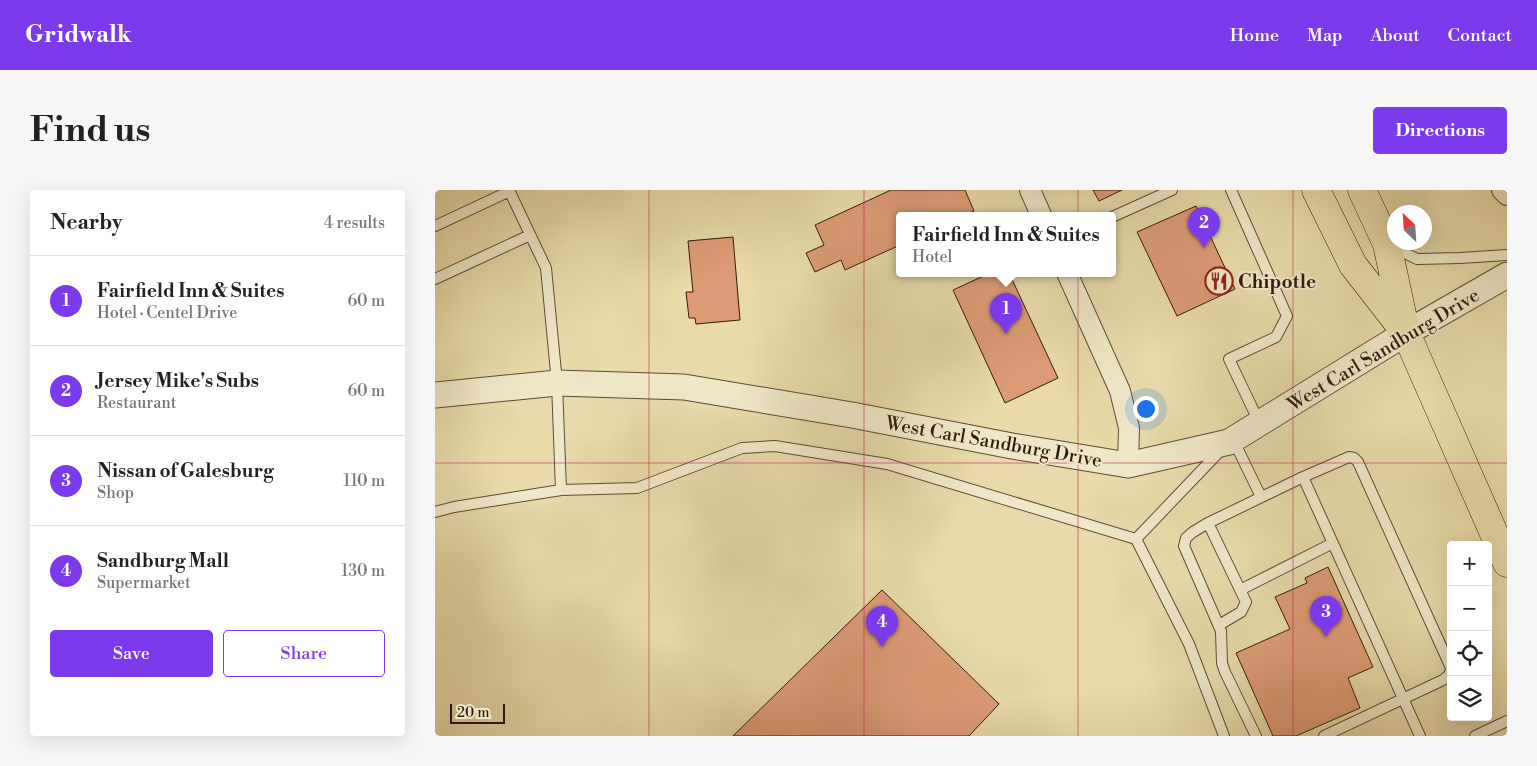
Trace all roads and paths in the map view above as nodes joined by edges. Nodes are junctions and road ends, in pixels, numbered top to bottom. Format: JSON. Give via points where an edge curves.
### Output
{"nodes":[{"id":1,"x":1030,"y":190,"type":"edge"},
{"id":2,"x":1171,"y":190,"type":"edge"},
{"id":3,"x":1231,"y":190,"type":"edge"},
{"id":4,"x":1316,"y":190,"type":"edge"},
{"id":5,"x":1362,"y":190,"type":"edge"},
{"id":6,"x":1502,"y":190,"type":"edge"},
{"id":7,"x":509,"y":191,"type":"edge"},
{"id":8,"x":1507,"y":195,"type":"edge"},
{"id":9,"x":1040,"y":212,"type":"edge"},
{"id":10,"x":1116,"y":215,"type":"edge"},
{"id":11,"x":435,"y":226,"type":"edge"},
{"id":12,"x":531,"y":235,"type":"junction"},
{"id":13,"x":1387,"y":244,"type":"edge"},
{"id":14,"x":1388,"y":250,"type":"edge"},
{"id":15,"x":1399,"y":250,"type":"edge"},
{"id":16,"x":1507,"y":255,"type":"edge"},
{"id":17,"x":1507,"y":275,"type":"edge"},
{"id":18,"x":1069,"y":277,"type":"edge"},
{"id":19,"x":435,"y":279,"type":"edge"},
{"id":20,"x":1406,"y":333,"type":"junction"},
{"id":21,"x":557,"y":383,"type":"junction"},
{"id":22,"x":435,"y":395,"type":"edge"},
{"id":23,"x":1259,"y":423,"type":"junction"},
{"id":24,"x":1231,"y":441,"type":"junction"},
{"id":25,"x":1128,"y":465,"type":"junction"},
{"id":26,"x":1303,"y":477,"type":"junction"},
{"id":27,"x":561,"y":490,"type":"junction"},
{"id":28,"x":1261,"y":497,"type":"junction"},
{"id":29,"x":435,"y":512,"type":"edge"},
{"id":30,"x":1208,"y":523,"type":"junction"},
{"id":31,"x":1135,"y":539,"type":"junction"},
{"id":32,"x":1333,"y":543,"type":"junction"},
{"id":33,"x":1507,"y":564,"type":"edge"},
{"id":34,"x":1239,"y":590,"type":"junction"},
{"id":35,"x":1219,"y":625,"type":"junction"},
{"id":36,"x":1447,"y":660,"type":"edge"},
{"id":37,"x":1448,"y":676,"type":"edge"},
{"id":38,"x":1403,"y":699,"type":"junction"},
{"id":39,"x":1507,"y":722,"type":"edge"},
{"id":40,"x":1223,"y":736,"type":"edge"},
{"id":41,"x":1256,"y":736,"type":"edge"},
{"id":42,"x":1324,"y":736,"type":"edge"},
{"id":43,"x":1420,"y":736,"type":"edge"},
{"id":44,"x":1475,"y":736,"type":"edge"}],
"edges":[{"from":1,"to":9,"type":"street"},
{"from":2,"to":10,"type":"lane"},
{"from":3,"to":23,"type":"lane","via":[[1287,316],[1276,337],[1229,360]]},
{"from":4,"to":20,"type":"main road","via":[[1353,265]]},
{"from":5,"to":13,"type":"main road"},
{"from":6,"to":8,"type":"street"},
{"from":7,"to":11,"type":"lane"},
{"from":7,"to":12,"type":"lane"},
{"from":12,"to":19,"type":"lane"},
{"from":12,"to":21,"type":"lane","via":[[546,268]]},
{"from":14,"to":20,"type":"main road"},
{"from":15,"to":16,"type":"lane","via":[[1417,259]]},
{"from":17,"to":20,"type":"street","name":"West Carl Sandburg Drive"},
{"from":18,"to":25,"type":"street","via":[[1120,391],[1129,428]]},
{"from":20,"to":23,"type":"street","name":"West Carl Sandburg Drive"},
{"from":20,"to":33,"type":"main road"},
{"from":21,"to":22,"type":"street","name":"West Carl Sandburg Drive"},
{"from":21,"to":25,"type":"street","name":"West Carl Sandburg Drive","via":[[684,387]]},
{"from":21,"to":27,"type":"lane"},
{"from":23,"to":24,"type":"street","name":"West Carl Sandburg Drive"},
{"from":24,"to":25,"type":"street","name":"West Carl Sandburg Drive"},
{"from":24,"to":28,"type":"lane"},
{"from":24,"to":31,"type":"lane"},
{"from":26,"to":28,"type":"lane"},
{"from":26,"to":32,"type":"lane"},
{"from":26,"to":36,"type":"lane","via":[[1349,456],[1358,462]]},
{"from":27,"to":29,"type":"lane"},
{"from":27,"to":31,"type":"lane","via":[[637,488],[742,448],[775,446],[887,464]]},
{"from":28,"to":30,"type":"lane"},
{"from":30,"to":34,"type":"lane"},
{"from":30,"to":35,"type":"lane","via":[[1186,538],[1184,546]]},
{"from":31,"to":40,"type":"lane","via":[[1189,644]]},
{"from":32,"to":34,"type":"lane"},
{"from":32,"to":38,"type":"lane"},
{"from":34,"to":35,"type":"lane","via":[[1246,602],[1245,607]]},
{"from":35,"to":41,"type":"lane","via":[[1222,663]]},
{"from":37,"to":38,"type":"lane"},
{"from":38,"to":42,"type":"lane"},
{"from":38,"to":43,"type":"lane"},
{"from":39,"to":44,"type":"lane"}]}
